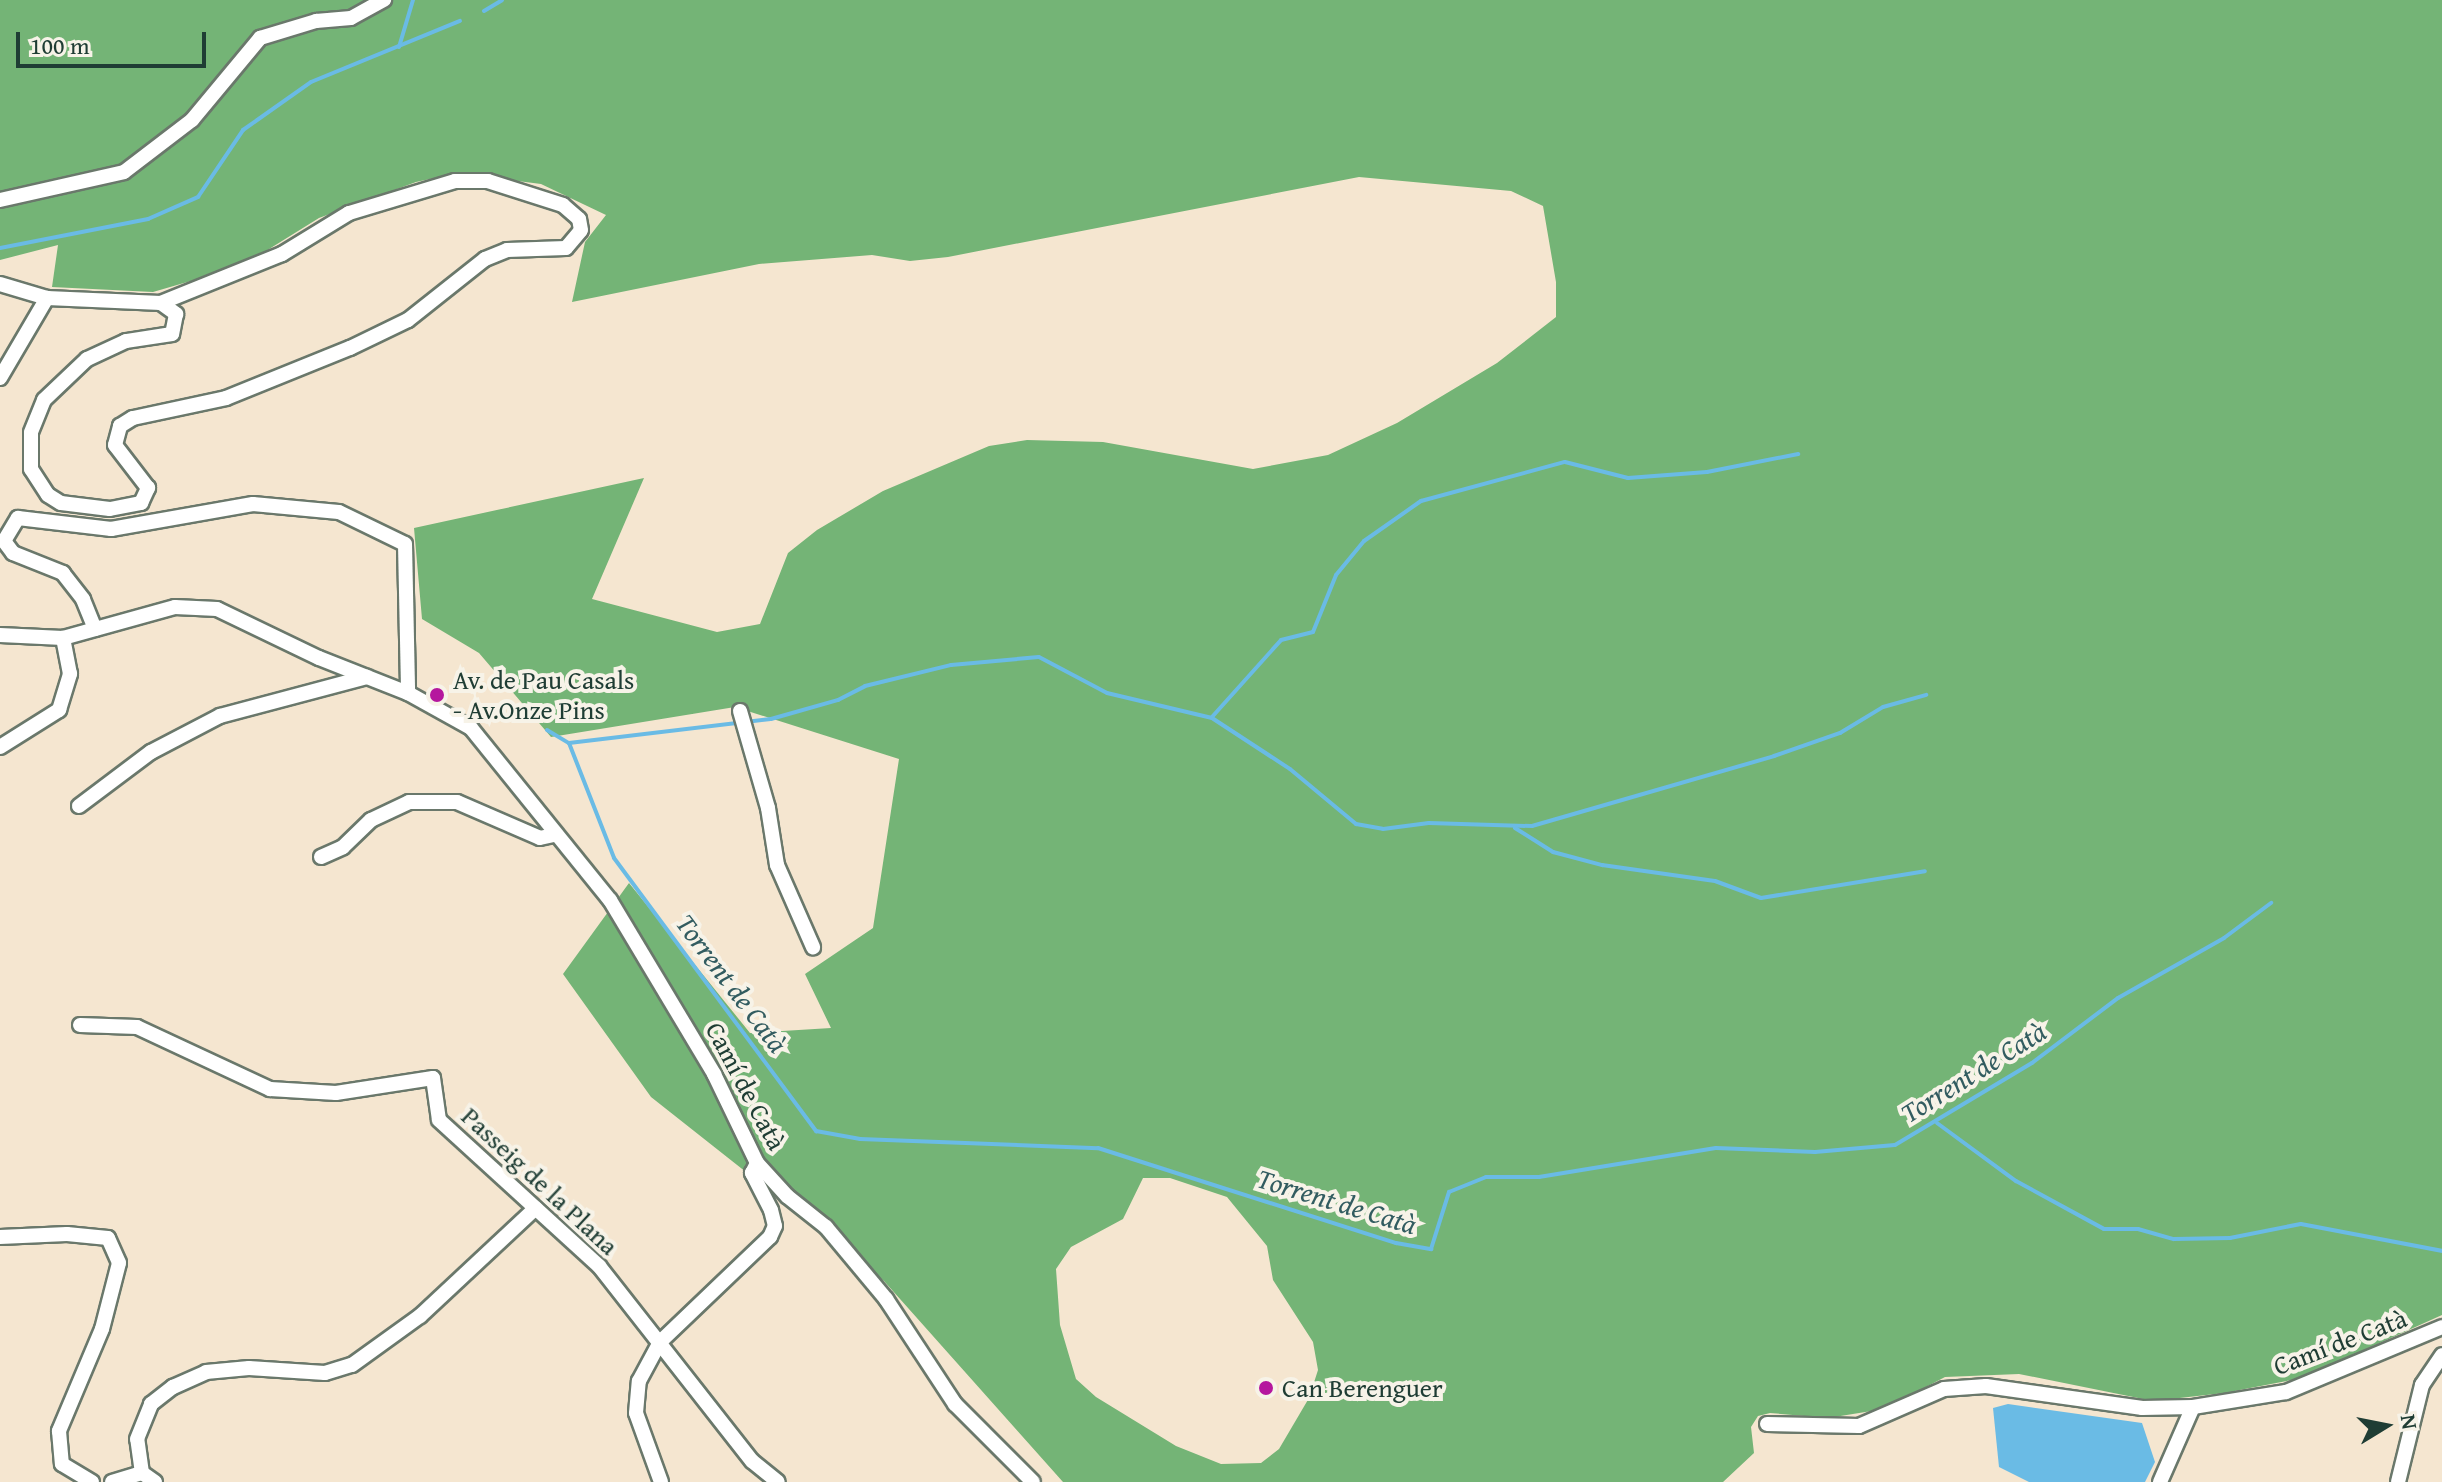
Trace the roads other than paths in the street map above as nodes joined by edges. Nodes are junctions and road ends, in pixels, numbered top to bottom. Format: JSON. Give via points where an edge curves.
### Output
{"nodes":[{"id":1,"x":384,"y":0,"type":"edge"},
{"id":2,"x":0,"y":200,"type":"edge"},
{"id":3,"x":0,"y":284,"type":"edge"},
{"id":4,"x":47,"y":298,"type":"junction"},
{"id":5,"x":161,"y":303,"type":"junction"},
{"id":6,"x":0,"y":378,"type":"edge"},
{"id":7,"x":95,"y":629,"type":"junction"},
{"id":8,"x":0,"y":635,"type":"edge"},
{"id":9,"x":63,"y":638,"type":"junction"},
{"id":10,"x":367,"y":677,"type":"junction"},
{"id":11,"x":408,"y":693,"type":"junction"},
{"id":12,"x":740,"y":711,"type":"dead end"},
{"id":13,"x":0,"y":747,"type":"edge"},
{"id":14,"x":79,"y":806,"type":"dead end"},
{"id":15,"x":553,"y":835,"type":"junction"},
{"id":16,"x":321,"y":857,"type":"dead end"},
{"id":17,"x":813,"y":947,"type":"dead end"},
{"id":18,"x":80,"y":1025,"type":"dead end"},
{"id":19,"x":757,"y":1163,"type":"junction"},
{"id":20,"x":536,"y":1208,"type":"junction"},
{"id":21,"x":0,"y":1237,"type":"edge"},
{"id":22,"x":2442,"y":1327,"type":"edge"},
{"id":23,"x":660,"y":1342,"type":"junction"},
{"id":24,"x":2442,"y":1355,"type":"edge"},
{"id":25,"x":2193,"y":1407,"type":"junction"},
{"id":26,"x":1767,"y":1424,"type":"dead end"},
{"id":27,"x":142,"y":1473,"type":"junction"},
{"id":28,"x":92,"y":1482,"type":"edge"},
{"id":29,"x":112,"y":1482,"type":"edge"},
{"id":30,"x":155,"y":1482,"type":"edge"},
{"id":31,"x":661,"y":1482,"type":"edge"},
{"id":32,"x":778,"y":1482,"type":"edge"},
{"id":33,"x":1033,"y":1482,"type":"edge"},
{"id":34,"x":2160,"y":1482,"type":"edge"},
{"id":35,"x":2398,"y":1482,"type":"edge"}],
"edges":[{"from":1,"to":2,"type":"street","via":[[351,18],[316,21],[260,38],[192,120],[124,172]]},
{"from":3,"to":4,"type":"street"},
{"from":4,"to":5,"type":"street"},
{"from":4,"to":6,"type":"street"},
{"from":5,"to":5,"type":"street","via":[[176,314],[172,334],[107,348],[87,359],[44,400],[31,433],[31,469],[37,483],[61,503],[110,509],[141,503],[146,480],[115,445],[120,426],[133,418],[226,398],[350,348],[408,320],[485,259],[507,250],[566,248],[581,230],[579,219],[563,205],[503,186],[455,181],[349,213],[282,254]]},
{"from":7,"to":9,"type":"street"},
{"from":7,"to":10,"type":"street","via":[[175,607],[217,609]]},
{"from":7,"to":11,"type":"street","via":[[83,599],[63,573],[13,553],[4,541],[18,518],[111,529],[253,504],[339,512],[405,544]]},
{"from":8,"to":9,"type":"street"},
{"from":9,"to":13,"type":"street","via":[[70,674],[59,710]]},
{"from":10,"to":11,"type":"street"},
{"from":10,"to":14,"type":"street","via":[[220,716],[151,752]]},
{"from":11,"to":15,"type":"street","name":"Camí de Catà","via":[[471,728]]},
{"from":12,"to":17,"type":"street","via":[[768,808],[777,865]]},
{"from":15,"to":16,"type":"street","via":[[540,838],[457,802],[409,802],[371,820],[343,847]]},
{"from":15,"to":19,"type":"street","name":"Camí de Catà","via":[[610,900],[651,964]]},
{"from":18,"to":20,"type":"street","name":"Passeig de la Plana","via":[[137,1027],[270,1089],[336,1093],[433,1078],[439,1120]]},
{"from":19,"to":23,"type":"street","via":[[752,1173],[755,1188],[775,1226],[770,1237]]},
{"from":19,"to":33,"type":"street","name":"Camí de Catà","via":[[826,1227],[886,1299],[955,1404]]},
{"from":20,"to":23,"type":"street","name":"Passeig de la Plana","via":[[599,1266]]},
{"from":20,"to":27,"type":"street","via":[[420,1316],[352,1365],[325,1373],[249,1368],[206,1372],[173,1387],[151,1404],[140,1425],[137,1453]]},
{"from":21,"to":28,"type":"street","via":[[108,1238],[119,1263],[102,1329],[59,1431],[62,1464]]},
{"from":22,"to":25,"type":"street","name":"Camí de Catà","via":[[2286,1392]]},
{"from":23,"to":31,"type":"street","via":[[639,1381],[636,1413]]},
{"from":23,"to":32,"type":"street","name":"Passeig de la Plana","via":[[752,1461]]},
{"from":24,"to":35,"type":"street","name":"Camí de Catà","via":[[2422,1385]]},
{"from":25,"to":26,"type":"street","name":"Camí de Catà","via":[[2142,1408],[1986,1386],[1944,1389],[1859,1426]]},
{"from":25,"to":34,"type":"street"},
{"from":27,"to":29,"type":"street"},
{"from":27,"to":30,"type":"street"}]}
